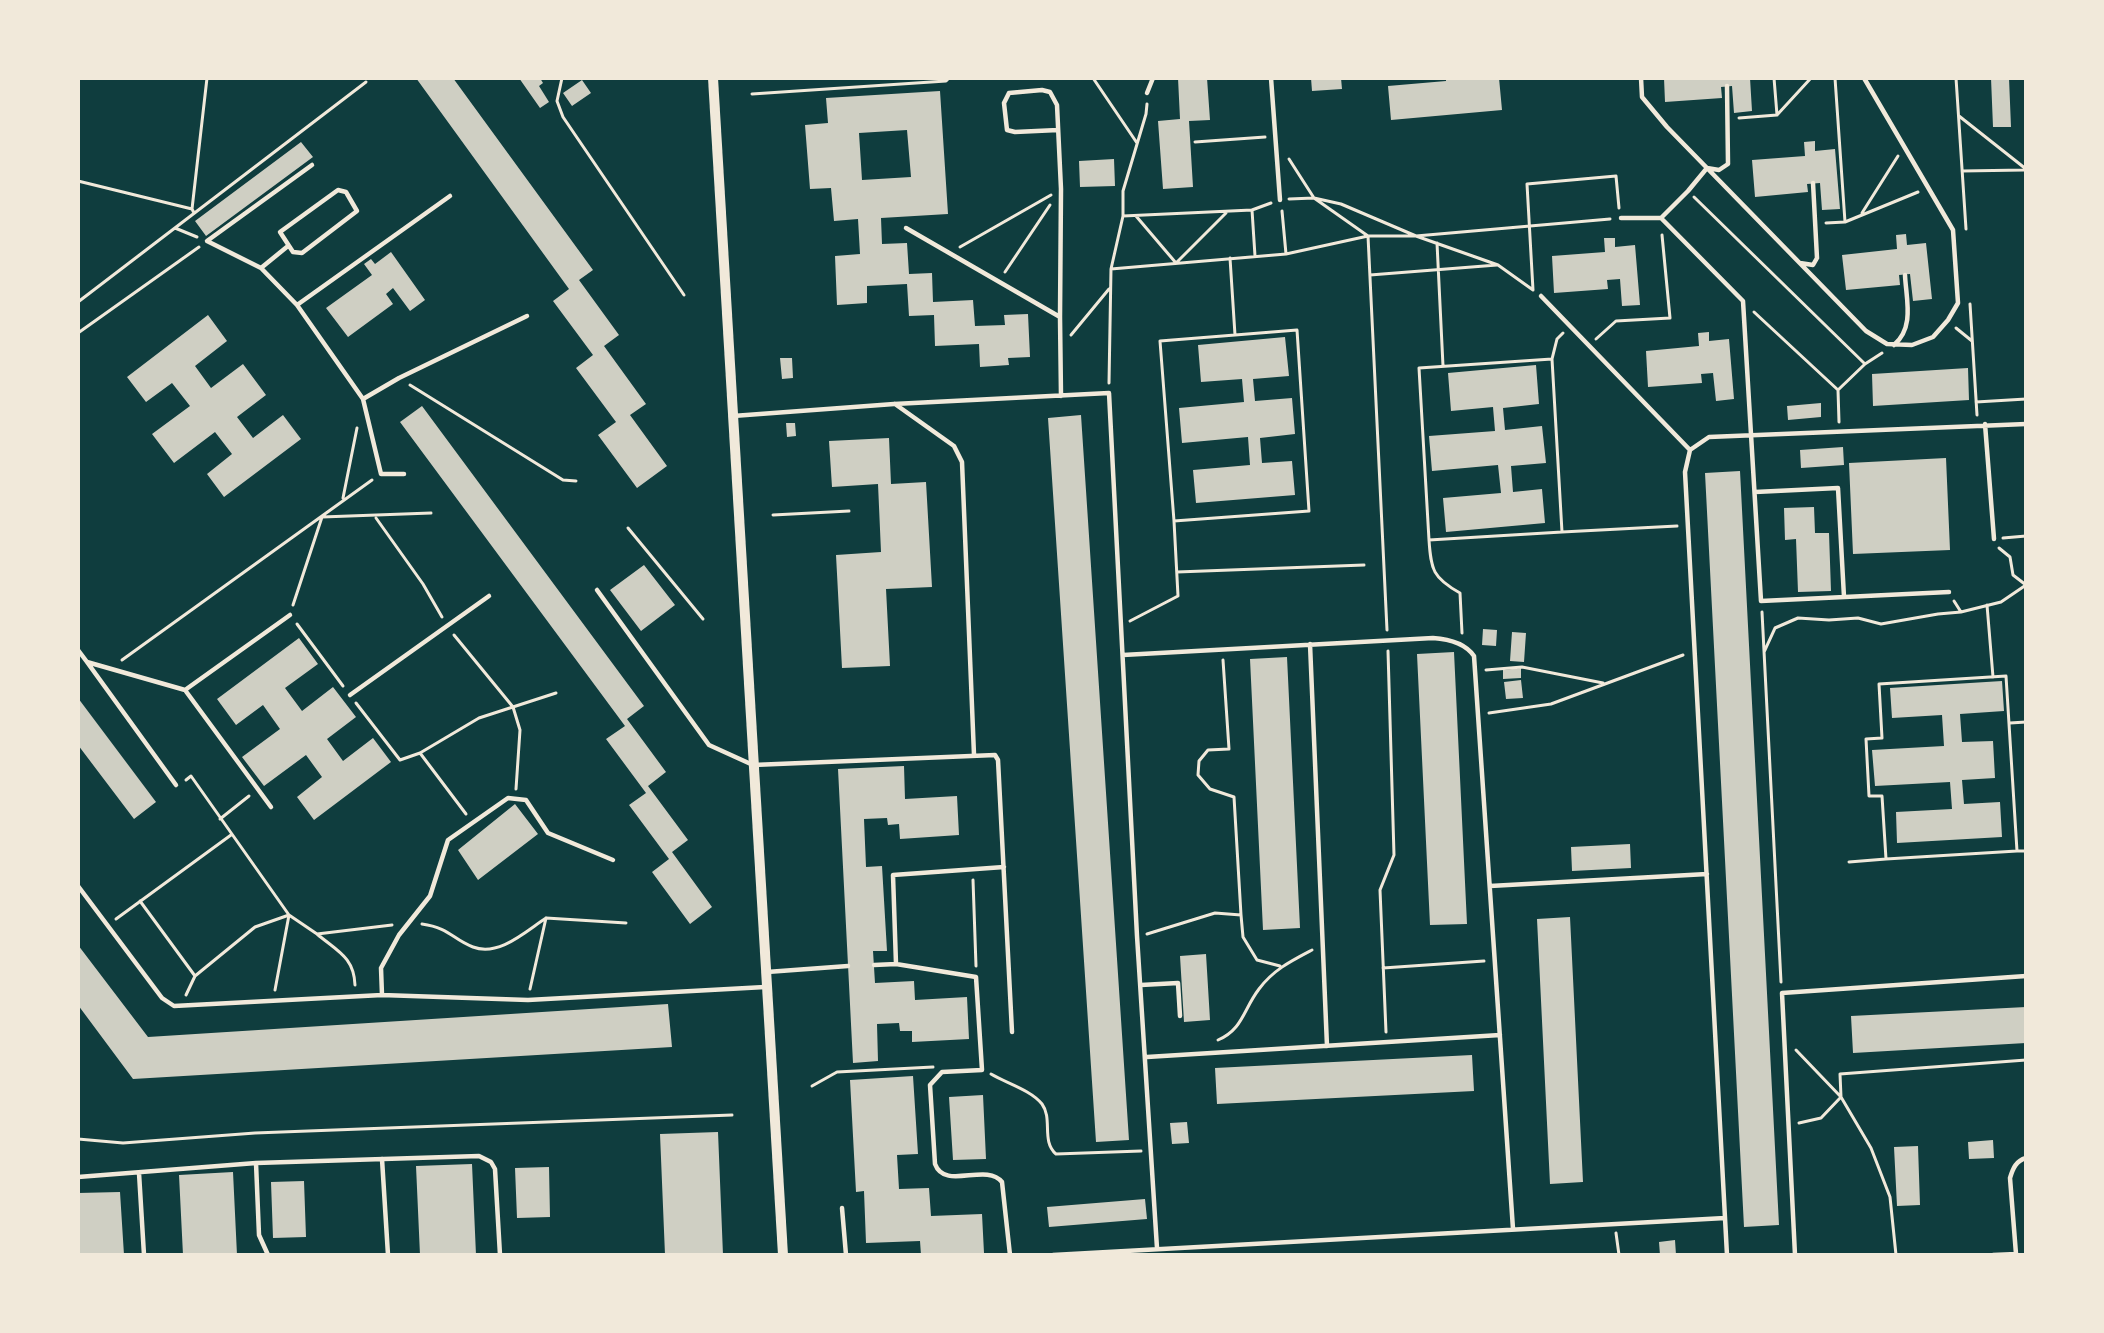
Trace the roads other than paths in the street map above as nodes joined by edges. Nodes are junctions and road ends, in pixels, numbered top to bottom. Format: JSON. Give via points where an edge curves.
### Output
{"nodes":[{"id":1,"x":712,"y":78,"type":"edge"},
{"id":2,"x":1153,"y":78,"type":"edge"},
{"id":3,"x":1271,"y":78,"type":"edge"},
{"id":4,"x":1641,"y":78,"type":"edge"},
{"id":5,"x":1864,"y":78,"type":"edge"},
{"id":6,"x":1727,"y":86,"type":"dead end"},
{"id":7,"x":1147,"y":93,"type":"dead end"},
{"id":8,"x":1058,"y":130,"type":"junction"},
{"id":9,"x":312,"y":165,"type":"dead end"},
{"id":10,"x":1707,"y":168,"type":"junction"},
{"id":11,"x":1813,"y":183,"type":"dead end"},
{"id":12,"x":450,"y":196,"type":"dead end"},
{"id":13,"x":1280,"y":200,"type":"road end"},
{"id":14,"x":1661,"y":218,"type":"junction"},
{"id":15,"x":1621,"y":219,"type":"road end"},
{"id":16,"x":906,"y":228,"type":"dead end"},
{"id":17,"x":288,"y":246,"type":"junction"},
{"id":18,"x":1799,"y":262,"type":"junction"},
{"id":19,"x":261,"y":268,"type":"junction"},
{"id":20,"x":1905,"y":275,"type":"dead end"},
{"id":21,"x":1541,"y":296,"type":"road end"},
{"id":22,"x":297,"y":305,"type":"junction"},
{"id":23,"x":527,"y":316,"type":"dead end"},
{"id":24,"x":1060,"y":317,"type":"junction"},
{"id":25,"x":1894,"y":345,"type":"junction"},
{"id":26,"x":1061,"y":396,"type":"junction"},
{"id":27,"x":363,"y":399,"type":"junction"},
{"id":28,"x":894,"y":404,"type":"junction"},
{"id":29,"x":733,"y":416,"type":"junction"},
{"id":30,"x":1985,"y":424,"type":"junction"},
{"id":31,"x":2026,"y":424,"type":"edge"},
{"id":32,"x":1752,"y":435,"type":"junction"},
{"id":33,"x":1690,"y":450,"type":"junction"},
{"id":34,"x":404,"y":474,"type":"dead end"},
{"id":35,"x":1755,"y":492,"type":"junction"},
{"id":36,"x":1994,"y":539,"type":"road end"},
{"id":37,"x":597,"y":590,"type":"dead end"},
{"id":38,"x":1949,"y":592,"type":"dead end"},
{"id":39,"x":489,"y":596,"type":"dead end"},
{"id":40,"x":1844,"y":597,"type":"junction"},
{"id":41,"x":290,"y":615,"type":"dead end"},
{"id":42,"x":1310,"y":644,"type":"junction"},
{"id":43,"x":78,"y":650,"type":"edge"},
{"id":44,"x":1122,"y":655,"type":"junction"},
{"id":45,"x":87,"y":662,"type":"junction"},
{"id":46,"x":185,"y":690,"type":"junction"},
{"id":47,"x":350,"y":695,"type":"dead end"},
{"id":48,"x":974,"y":755,"type":"junction"},
{"id":49,"x":753,"y":765,"type":"junction"},
{"id":50,"x":176,"y":785,"type":"road end"},
{"id":51,"x":272,"y":807,"type":"dead end"},
{"id":52,"x":613,"y":860,"type":"dead end"},
{"id":53,"x":1004,"y":867,"type":"junction"},
{"id":54,"x":1707,"y":874,"type":"junction"},
{"id":55,"x":78,"y":886,"type":"edge"},
{"id":56,"x":1490,"y":886,"type":"junction"},
{"id":57,"x":896,"y":964,"type":"junction"},
{"id":58,"x":874,"y":965,"type":"dead end"},
{"id":59,"x":848,"y":966,"type":"dead end"},
{"id":60,"x":767,"y":972,"type":"junction"},
{"id":61,"x":2026,"y":976,"type":"edge"},
{"id":62,"x":1141,"y":985,"type":"junction"},
{"id":63,"x":768,"y":987,"type":"junction"},
{"id":64,"x":382,"y":995,"type":"junction"},
{"id":65,"x":1180,"y":1016,"type":"dead end"},
{"id":66,"x":1012,"y":1032,"type":"dead end"},
{"id":67,"x":1500,"y":1035,"type":"junction"},
{"id":68,"x":1326,"y":1046,"type":"junction"},
{"id":69,"x":1147,"y":1057,"type":"junction"},
{"id":70,"x":2026,"y":1158,"type":"edge"},
{"id":71,"x":382,"y":1159,"type":"junction"},
{"id":72,"x":256,"y":1163,"type":"junction"},
{"id":73,"x":139,"y":1173,"type":"junction"},
{"id":74,"x":78,"y":1177,"type":"edge"},
{"id":75,"x":842,"y":1208,"type":"dead end"},
{"id":76,"x":1725,"y":1218,"type":"junction"},
{"id":77,"x":1513,"y":1229,"type":"junction"},
{"id":78,"x":1156,"y":1248,"type":"junction"},
{"id":79,"x":144,"y":1255,"type":"edge"},
{"id":80,"x":268,"y":1255,"type":"edge"},
{"id":81,"x":388,"y":1255,"type":"edge"},
{"id":82,"x":500,"y":1255,"type":"edge"},
{"id":83,"x":783,"y":1255,"type":"edge"},
{"id":84,"x":846,"y":1255,"type":"edge"},
{"id":85,"x":1010,"y":1255,"type":"edge"},
{"id":86,"x":1053,"y":1255,"type":"edge"},
{"id":87,"x":1727,"y":1255,"type":"edge"},
{"id":88,"x":1795,"y":1255,"type":"edge"},
{"id":89,"x":1993,"y":1255,"type":"edge"}],
"edges":[{"from":1,"to":29,"type":"street"},
{"from":2,"to":7,"type":"lane"},
{"from":3,"to":13,"type":"lane"},
{"from":4,"to":10,"type":"lane","via":[[1642,97]]},
{"from":5,"to":25,"type":"lane","via":[[1953,230],[1958,303],[1933,337],[1912,345]]},
{"from":6,"to":10,"type":"lane","via":[[1728,165],[1719,170]]},
{"from":8,"to":8,"type":"lane","via":[[1055,98],[1050,92],[1015,91],[1006,97],[1005,126],[1011,132]]},
{"from":8,"to":24,"type":"lane"},
{"from":9,"to":19,"type":"lane","via":[[207,241]]},
{"from":10,"to":14,"type":"lane"},
{"from":10,"to":18,"type":"lane"},
{"from":11,"to":18,"type":"lane","via":[[1817,258],[1813,265]]},
{"from":12,"to":22,"type":"lane"},
{"from":14,"to":15,"type":"lane"},
{"from":14,"to":32,"type":"lane","via":[[1743,301]]},
{"from":16,"to":24,"type":"lane"},
{"from":17,"to":17,"type":"lane","via":[[279,234],[282,230],[335,191],[346,192],[357,208],[354,213],[299,254]]},
{"from":17,"to":19,"type":"lane"},
{"from":18,"to":25,"type":"lane","via":[[1866,331]]},
{"from":19,"to":22,"type":"lane"},
{"from":20,"to":25,"type":"lane","via":[[1908,326]]},
{"from":21,"to":33,"type":"lane"},
{"from":22,"to":27,"type":"lane"},
{"from":23,"to":27,"type":"lane"},
{"from":24,"to":26,"type":"lane"},
{"from":26,"to":28,"type":"lane"},
{"from":26,"to":44,"type":"lane","via":[[1109,393]]},
{"from":27,"to":34,"type":"lane","via":[[381,474]]},
{"from":28,"to":29,"type":"lane"},
{"from":28,"to":48,"type":"lane","via":[[954,446],[962,462]]},
{"from":29,"to":49,"type":"street"},
{"from":30,"to":31,"type":"lane"},
{"from":30,"to":32,"type":"lane"},
{"from":30,"to":36,"type":"lane"},
{"from":32,"to":33,"type":"lane","via":[[1709,437]]},
{"from":32,"to":35,"type":"lane"},
{"from":33,"to":54,"type":"lane","via":[[1686,472],[1688,526]]},
{"from":35,"to":40,"type":"lane","via":[[1838,488]]},
{"from":35,"to":40,"type":"lane","via":[[1761,601]]},
{"from":37,"to":49,"type":"lane","via":[[710,745]]},
{"from":38,"to":40,"type":"lane"},
{"from":39,"to":47,"type":"lane"},
{"from":41,"to":46,"type":"lane"},
{"from":42,"to":44,"type":"lane"},
{"from":42,"to":56,"type":"lane","via":[[1439,639],[1462,646],[1474,656]]},
{"from":42,"to":68,"type":"lane"},
{"from":43,"to":45,"type":"lane"},
{"from":44,"to":62,"type":"lane"},
{"from":45,"to":46,"type":"lane"},
{"from":45,"to":50,"type":"lane"},
{"from":46,"to":51,"type":"lane"},
{"from":48,"to":49,"type":"lane"},
{"from":48,"to":53,"type":"lane","via":[[992,755],[998,760]]},
{"from":49,"to":60,"type":"street"},
{"from":52,"to":64,"type":"lane","via":[[548,833],[526,800],[508,798],[448,840],[430,896],[381,968]]},
{"from":53,"to":57,"type":"lane","via":[[893,875]]},
{"from":53,"to":66,"type":"lane"},
{"from":54,"to":56,"type":"lane"},
{"from":54,"to":76,"type":"lane"},
{"from":55,"to":64,"type":"lane","via":[[162,999],[180,1007]]},
{"from":56,"to":67,"type":"lane"},
{"from":57,"to":58,"type":"lane"},
{"from":57,"to":85,"type":"lane","via":[[976,977],[982,1070],[942,1072],[930,1086],[935,1164],[947,1176],[990,1173],[1002,1182]]},
{"from":59,"to":60,"type":"lane"},
{"from":60,"to":63,"type":"street"},
{"from":61,"to":88,"type":"lane","via":[[1782,993]]},
{"from":62,"to":65,"type":"lane","via":[[1178,983]]},
{"from":62,"to":69,"type":"lane"},
{"from":63,"to":64,"type":"lane","via":[[528,1000]]},
{"from":63,"to":83,"type":"street"},
{"from":67,"to":68,"type":"lane"},
{"from":67,"to":77,"type":"lane"},
{"from":68,"to":69,"type":"lane"},
{"from":69,"to":78,"type":"lane"},
{"from":70,"to":89,"type":"lane","via":[[2013,1167],[2010,1178],[2016,1254]]},
{"from":71,"to":72,"type":"lane"},
{"from":71,"to":81,"type":"lane"},
{"from":71,"to":82,"type":"lane","via":[[486,1157],[495,1169]]},
{"from":72,"to":73,"type":"lane"},
{"from":72,"to":80,"type":"lane","via":[[259,1235]]},
{"from":73,"to":74,"type":"lane"},
{"from":73,"to":79,"type":"lane"},
{"from":75,"to":84,"type":"lane"},
{"from":76,"to":77,"type":"lane"},
{"from":76,"to":87,"type":"lane"},
{"from":77,"to":78,"type":"lane"},
{"from":78,"to":86,"type":"lane"}]}
